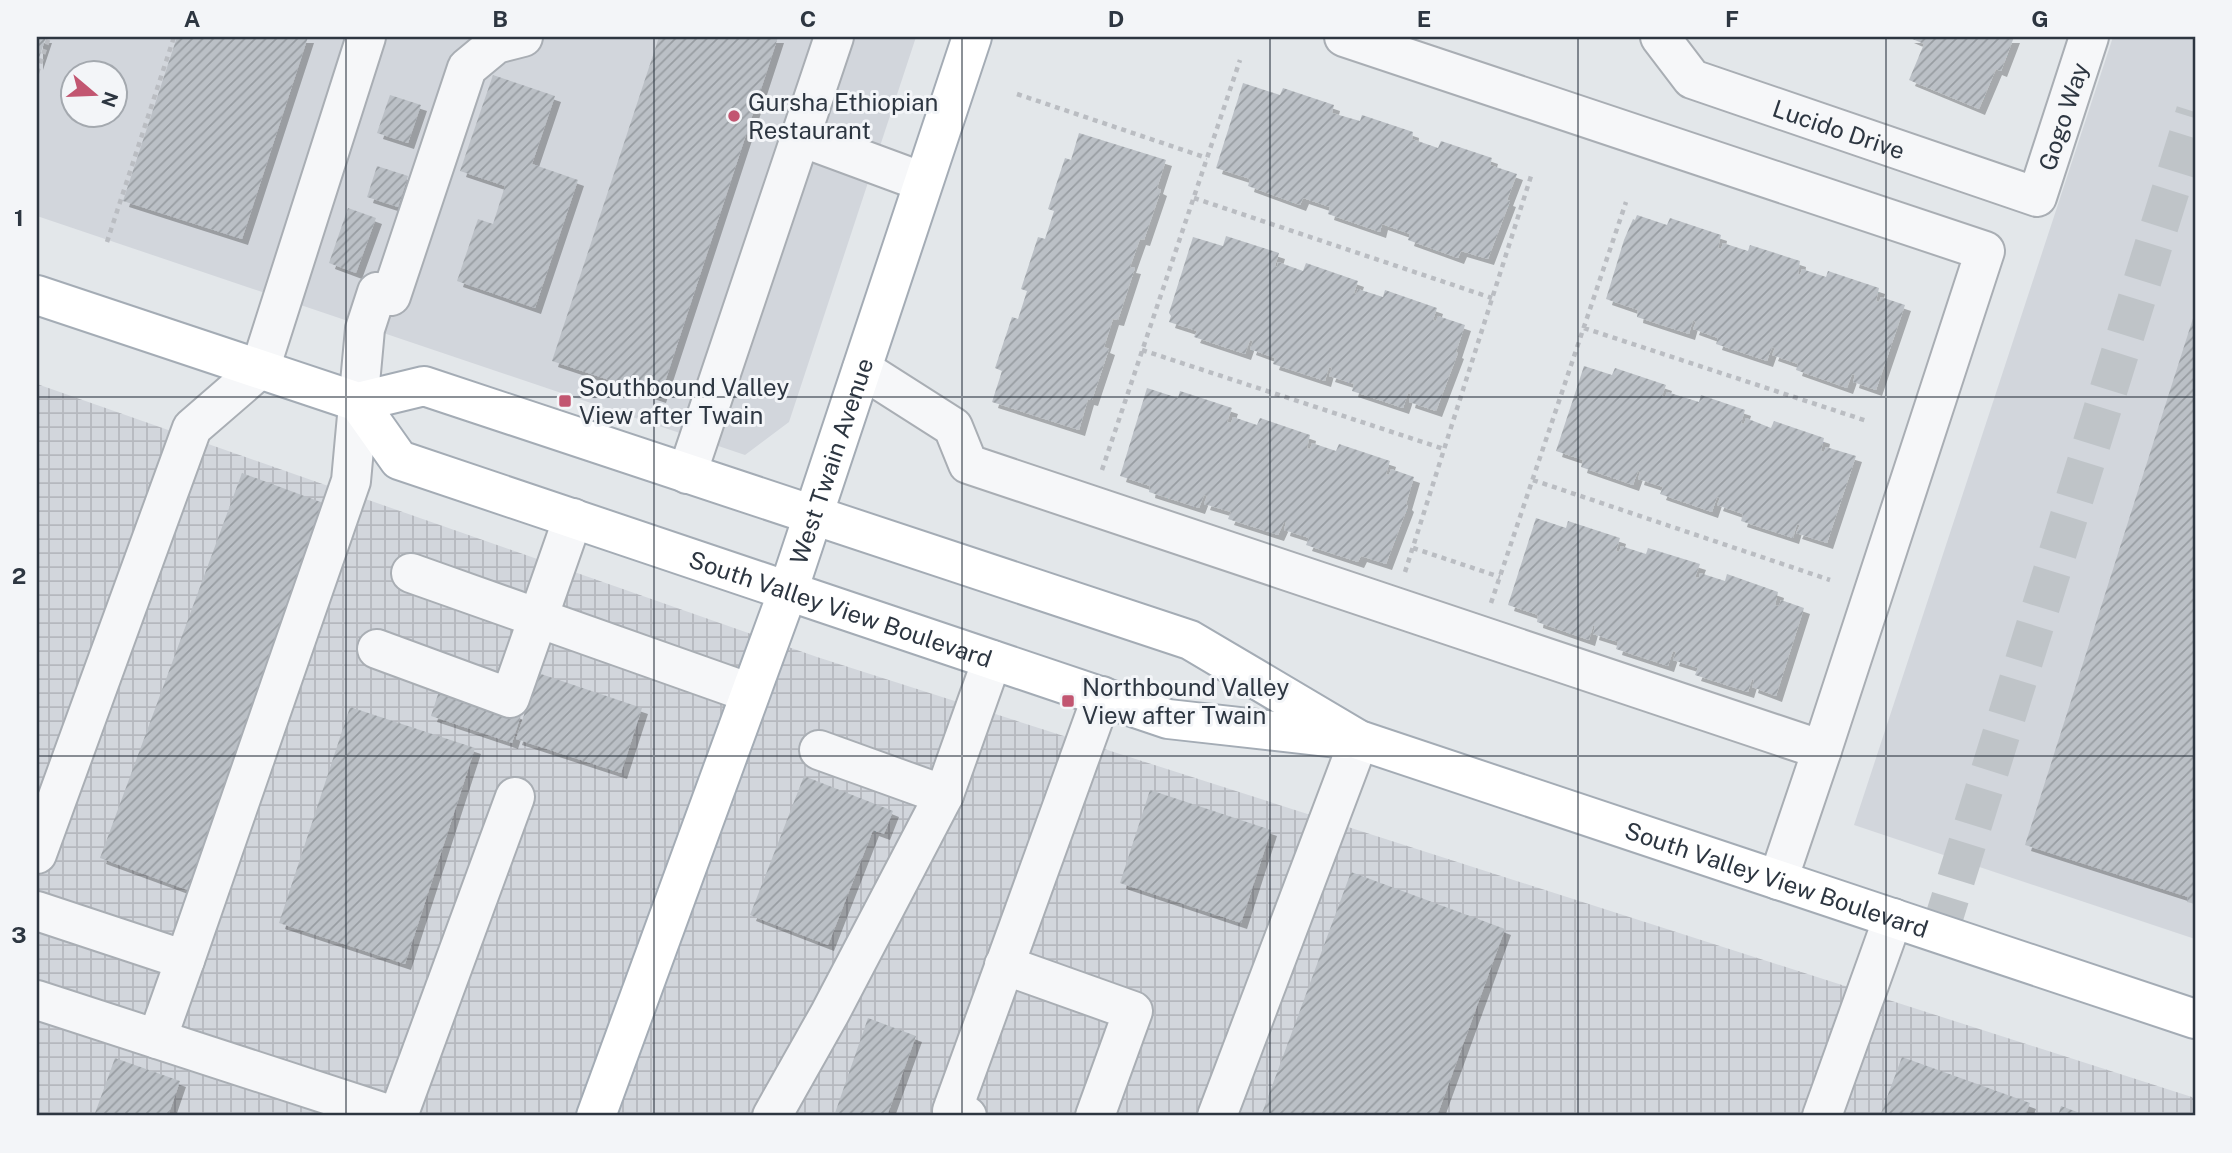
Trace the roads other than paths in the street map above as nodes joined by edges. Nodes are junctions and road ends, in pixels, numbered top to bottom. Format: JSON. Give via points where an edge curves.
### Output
{"nodes":[{"id":1,"x":366,"y":37,"type":"edge"},
{"id":2,"x":523,"y":37,"type":"edge"},
{"id":3,"x":834,"y":37,"type":"edge"},
{"id":4,"x":972,"y":37,"type":"edge"},
{"id":5,"x":1344,"y":37,"type":"edge"},
{"id":6,"x":1660,"y":37,"type":"edge"},
{"id":7,"x":2089,"y":37,"type":"edge"},
{"id":8,"x":801,"y":136,"type":"junction"},
{"id":9,"x":923,"y":182,"type":"junction"},
{"id":10,"x":2037,"y":197,"type":"joint"},
{"id":11,"x":37,"y":295,"type":"edge"},
{"id":12,"x":260,"y":369,"type":"junction"},
{"id":13,"x":862,"y":369,"type":"junction"},
{"id":14,"x":358,"y":402,"type":"junction"},
{"id":15,"x":688,"y":474,"type":"junction"},
{"id":16,"x":812,"y":516,"type":"junction"},
{"id":17,"x":573,"y":518,"type":"junction"},
{"id":18,"x":411,"y":573,"type":"dead end"},
{"id":19,"x":788,"y":591,"type":"junction"},
{"id":20,"x":539,"y":618,"type":"junction"},
{"id":21,"x":377,"y":649,"type":"dead end"},
{"id":22,"x":992,"y":660,"type":"junction"},
{"id":23,"x":750,"y":693,"type":"junction"},
{"id":24,"x":1102,"y":696,"type":"junction"},
{"id":25,"x":1359,"y":740,"type":"junction"},
{"id":26,"x":818,"y":750,"type":"dead end"},
{"id":27,"x":1822,"y":750,"type":"junction"},
{"id":28,"x":943,"y":795,"type":"junction"},
{"id":29,"x":515,"y":797,"type":"dead end"},
{"id":30,"x":37,"y":854,"type":"edge"},
{"id":31,"x":1778,"y":880,"type":"junction"},
{"id":32,"x":37,"y":911,"type":"edge"},
{"id":33,"x":1893,"y":918,"type":"junction"},
{"id":34,"x":185,"y":960,"type":"junction"},
{"id":35,"x":1004,"y":965,"type":"junction"},
{"id":36,"x":37,"y":1000,"type":"edge"},
{"id":37,"x":2195,"y":1019,"type":"edge"},
{"id":38,"x":157,"y":1039,"type":"junction"},
{"id":39,"x":396,"y":1116,"type":"edge"},
{"id":40,"x":596,"y":1116,"type":"edge"},
{"id":41,"x":772,"y":1116,"type":"edge"},
{"id":42,"x":967,"y":1116,"type":"edge"},
{"id":43,"x":1095,"y":1116,"type":"edge"},
{"id":44,"x":1217,"y":1116,"type":"edge"},
{"id":45,"x":1822,"y":1116,"type":"edge"}],
"edges":[{"from":1,"to":12,"type":"street"},
{"from":2,"to":14,"type":"street","via":[[496,44],[467,68],[391,296],[377,292],[365,329]]},
{"from":3,"to":8,"type":"street"},
{"from":4,"to":9,"type":"main road","name":"West Twain Avenue"},
{"from":5,"to":27,"type":"street","via":[[1985,251]]},
{"from":6,"to":10,"type":"street","name":"Lucido Drive","via":[[1692,79]]},
{"from":7,"to":10,"type":"street","name":"Gogo Way"},
{"from":8,"to":9,"type":"street"},
{"from":8,"to":15,"type":"street"},
{"from":9,"to":13,"type":"main road","name":"West Twain Avenue"},
{"from":11,"to":12,"type":"main road"},
{"from":12,"to":14,"type":"main road"},
{"from":12,"to":30,"type":"street","via":[[192,428]]},
{"from":13,"to":16,"type":"main road","name":"West Twain Avenue"},
{"from":13,"to":27,"type":"street","via":[[953,427],[968,464]]},
{"from":14,"to":15,"type":"main road","name":"South Valley View Boulevard","via":[[424,386]]},
{"from":14,"to":17,"type":"main road","name":"South Valley View Boulevard","via":[[399,460]]},
{"from":14,"to":34,"type":"street","via":[[351,481]]},
{"from":15,"to":16,"type":"main road","name":"South Valley View Boulevard"},
{"from":16,"to":19,"type":"main road","name":"West Twain Avenue"},
{"from":16,"to":25,"type":"main road","name":"South Valley View Boulevard","via":[[1189,640]]},
{"from":17,"to":19,"type":"main road","name":"South Valley View Boulevard"},
{"from":17,"to":20,"type":"street"},
{"from":18,"to":20,"type":"street"},
{"from":19,"to":22,"type":"main road","name":"South Valley View Boulevard"},
{"from":19,"to":23,"type":"main road","name":"West Twain Avenue"},
{"from":20,"to":21,"type":"street","via":[[510,698]]},
{"from":20,"to":23,"type":"street"},
{"from":22,"to":24,"type":"main road","name":"South Valley View Boulevard"},
{"from":22,"to":28,"type":"street"},
{"from":23,"to":40,"type":"main road","name":"West Twain Avenue"},
{"from":24,"to":25,"type":"main road","name":"South Valley View Boulevard","via":[[1168,719]]},
{"from":24,"to":35,"type":"street"},
{"from":25,"to":31,"type":"main road","name":"South Valley View Boulevard"},
{"from":25,"to":44,"type":"street"},
{"from":26,"to":28,"type":"street"},
{"from":27,"to":31,"type":"street"},
{"from":28,"to":41,"type":"street"},
{"from":29,"to":39,"type":"street"},
{"from":31,"to":33,"type":"main road","name":"South Valley View Boulevard"},
{"from":32,"to":34,"type":"street"},
{"from":33,"to":37,"type":"main road","name":"South Valley View Boulevard"},
{"from":33,"to":45,"type":"street"},
{"from":34,"to":38,"type":"street"},
{"from":35,"to":42,"type":"street","via":[[952,1111]]},
{"from":35,"to":43,"type":"street","via":[[1133,1011]]},
{"from":36,"to":38,"type":"street"},
{"from":38,"to":39,"type":"street"}]}
